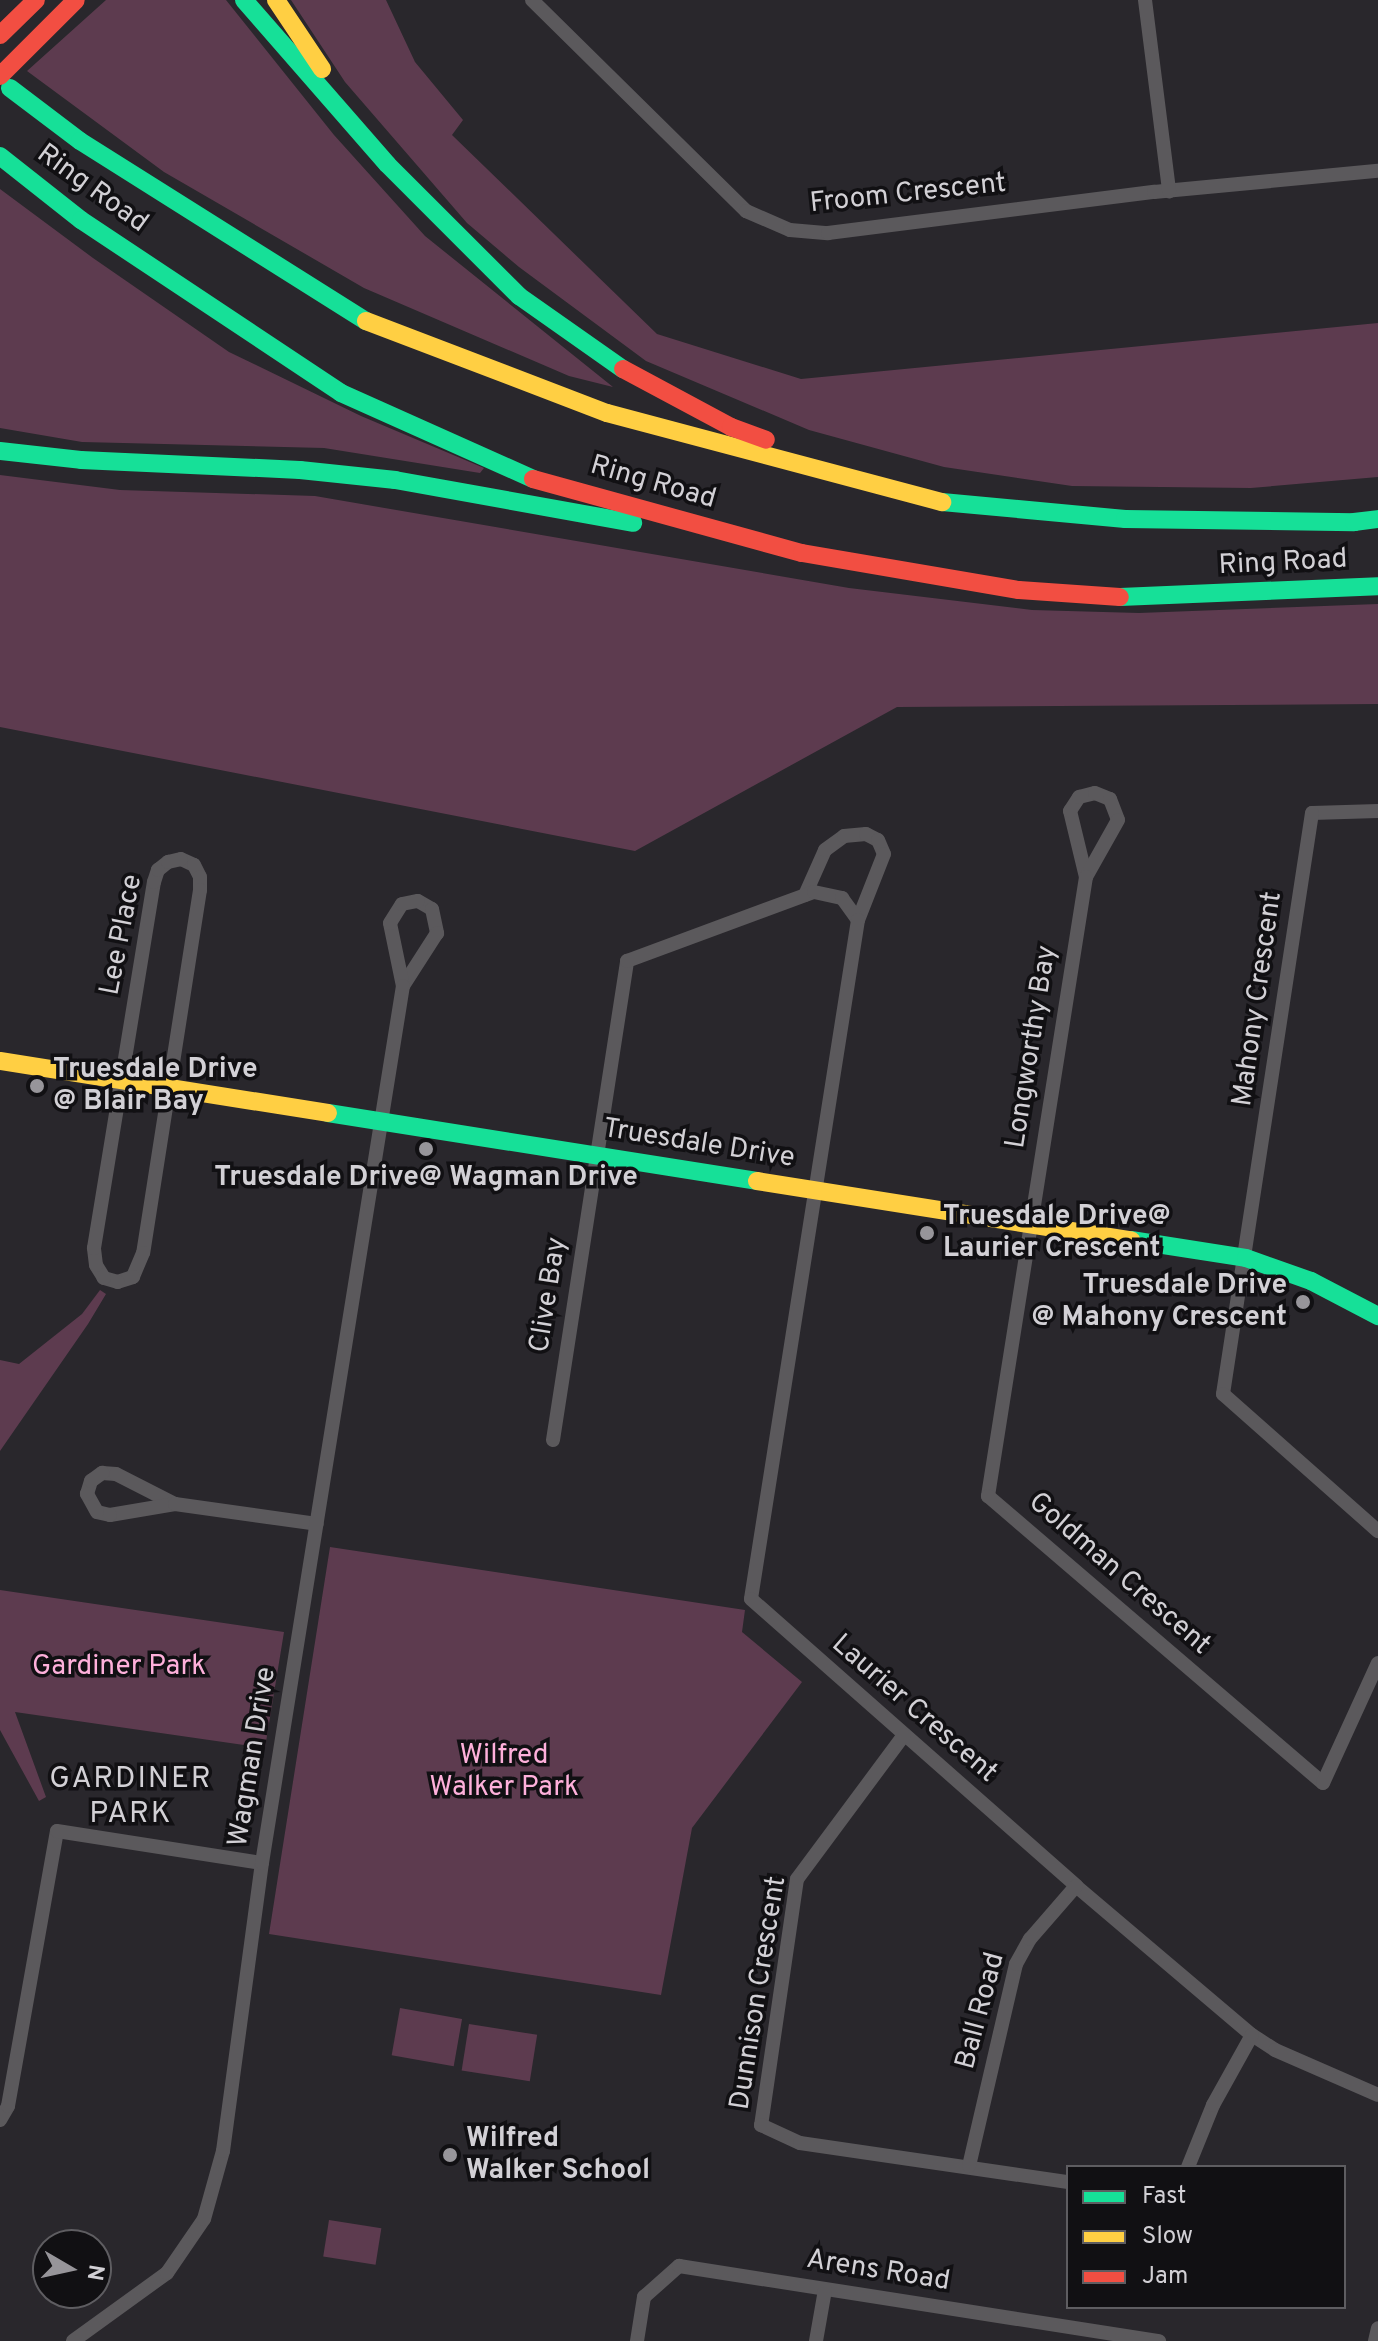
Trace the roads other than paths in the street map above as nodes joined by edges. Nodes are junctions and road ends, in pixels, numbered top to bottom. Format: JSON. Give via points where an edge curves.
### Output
{"nodes":[{"id":1,"x":76,"y":0,"type":"edge"},
{"id":2,"x":244,"y":0,"type":"edge"},
{"id":3,"x":276,"y":0,"type":"edge"},
{"id":4,"x":532,"y":0,"type":"edge"},
{"id":5,"x":1145,"y":0,"type":"edge"},
{"id":6,"x":35,"y":1,"type":"edge"},
{"id":7,"x":0,"y":35,"type":"edge"},
{"id":8,"x":5,"y":82,"type":"edge"},
{"id":9,"x":0,"y":156,"type":"edge"},
{"id":10,"x":387,"y":164,"type":"junction"},
{"id":11,"x":1378,"y":171,"type":"edge"},
{"id":12,"x":1169,"y":191,"type":"junction"},
{"id":13,"x":0,"y":451,"type":"edge"},
{"id":14,"x":935,"y":501,"type":"junction"},
{"id":15,"x":1378,"y":519,"type":"edge"},
{"id":16,"x":802,"y":553,"type":"junction"},
{"id":17,"x":1378,"y":586,"type":"edge"},
{"id":18,"x":1378,"y":811,"type":"edge"},
{"id":19,"x":1086,"y":877,"type":"junction"},
{"id":20,"x":805,"y":895,"type":"junction"},
{"id":21,"x":858,"y":920,"type":"junction"},
{"id":22,"x":403,"y":986,"type":"junction"},
{"id":23,"x":0,"y":1061,"type":"edge"},
{"id":24,"x":123,"y":1080,"type":"junction"},
{"id":25,"x":168,"y":1087,"type":"junction"},
{"id":26,"x":381,"y":1123,"type":"junction"},
{"id":27,"x":597,"y":1157,"type":"junction"},
{"id":28,"x":814,"y":1191,"type":"junction"},
{"id":29,"x":1030,"y":1225,"type":"junction"},
{"id":30,"x":1246,"y":1258,"type":"junction"},
{"id":31,"x":1378,"y":1316,"type":"edge"},
{"id":32,"x":553,"y":1440,"type":"dead end"},
{"id":33,"x":175,"y":1504,"type":"junction"},
{"id":34,"x":317,"y":1524,"type":"junction"},
{"id":35,"x":1378,"y":1531,"type":"edge"},
{"id":36,"x":1378,"y":1663,"type":"edge"},
{"id":37,"x":904,"y":1735,"type":"junction"},
{"id":38,"x":262,"y":1863,"type":"junction"},
{"id":39,"x":1076,"y":1886,"type":"junction"},
{"id":40,"x":1252,"y":2035,"type":"junction"},
{"id":41,"x":1378,"y":2095,"type":"edge"},
{"id":42,"x":0,"y":2120,"type":"edge"},
{"id":43,"x":1189,"y":2165,"type":"edge"},
{"id":44,"x":969,"y":2166,"type":"junction"},
{"id":45,"x":1066,"y":2182,"type":"edge"},
{"id":46,"x":825,"y":2290,"type":"junction"},
{"id":47,"x":1378,"y":2328,"type":"edge"},
{"id":48,"x":73,"y":2341,"type":"edge"},
{"id":49,"x":637,"y":2341,"type":"edge"},
{"id":50,"x":816,"y":2341,"type":"edge"},
{"id":51,"x":1159,"y":2341,"type":"edge"},
{"id":52,"x":1375,"y":2341,"type":"edge"}],
"edges":[{"from":1,"to":8,"type":"main road"},
{"from":2,"to":10,"type":"main road"},
{"from":3,"to":10,"type":"main road"},
{"from":4,"to":12,"type":"street","name":"Froom Crescent","via":[[746,211],[790,230],[828,233]]},
{"from":5,"to":12,"type":"street"},
{"from":6,"to":7,"type":"main road"},
{"from":8,"to":14,"type":"main road","name":"Ring Road","via":[[80,141],[360,319],[607,413]]},
{"from":9,"to":16,"type":"main road","name":"Ring Road","via":[[81,220],[341,393],[526,477]]},
{"from":10,"to":14,"type":"main road","via":[[519,296],[631,375],[731,427]]},
{"from":11,"to":12,"type":"street","name":"Froom Crescent"},
{"from":13,"to":16,"type":"main road","via":[[395,480]]},
{"from":14,"to":15,"type":"main road","name":"Ring Road","via":[[1125,519]]},
{"from":16,"to":17,"type":"main road","name":"Ring Road","via":[[1019,590],[1128,598]]},
{"from":18,"to":30,"type":"street","name":"Mahony Crescent","via":[[1312,813]]},
{"from":19,"to":19,"type":"street","name":"Longworthy Bay","via":[[1118,820],[1110,799],[1095,793],[1079,797],[1070,811]]},
{"from":19,"to":29,"type":"street","name":"Longworthy Bay"},
{"from":20,"to":21,"type":"street","via":[[842,898]]},
{"from":20,"to":21,"type":"street","via":[[825,850],[844,836],[866,834],[878,840],[884,854]]},
{"from":20,"to":27,"type":"street","name":"Clive Bay","via":[[627,961]]},
{"from":21,"to":28,"type":"street"},
{"from":22,"to":22,"type":"street","via":[[437,933],[432,909],[418,901],[402,904],[390,923]]},
{"from":22,"to":26,"type":"street","name":"Wagman Drive"},
{"from":23,"to":24,"type":"main road","name":"Truesdale Drive"},
{"from":24,"to":25,"type":"main road","name":"Truesdale Drive"},
{"from":24,"to":25,"type":"street","via":[[94,1248],[104,1278],[118,1282],[133,1277],[143,1253]]},
{"from":24,"to":25,"type":"street","name":"Lee Place","via":[[154,882],[158,870],[181,859],[194,865],[200,890]]},
{"from":25,"to":26,"type":"main road","name":"Truesdale Drive"},
{"from":26,"to":27,"type":"main road","name":"Truesdale Drive"},
{"from":26,"to":34,"type":"street","name":"Wagman Drive"},
{"from":27,"to":28,"type":"main road","name":"Truesdale Drive"},
{"from":27,"to":32,"type":"street","name":"Clive Bay"},
{"from":28,"to":29,"type":"main road","name":"Truesdale Drive"},
{"from":28,"to":37,"type":"street","name":"Laurier Crescent","via":[[751,1599]]},
{"from":29,"to":30,"type":"main road","name":"Truesdale Drive"},
{"from":29,"to":36,"type":"street","name":"Goldman Crescent","via":[[988,1496],[1323,1783]]},
{"from":30,"to":31,"type":"main road","name":"Truesdale Drive","via":[[1311,1281]]},
{"from":30,"to":35,"type":"street","via":[[1223,1394]]},
{"from":33,"to":33,"type":"street","via":[[109,1472],[96,1476],[87,1494],[91,1507],[103,1515]]},
{"from":33,"to":34,"type":"street"},
{"from":34,"to":38,"type":"street","name":"Wagman Drive"},
{"from":37,"to":39,"type":"street","name":"Laurier Crescent"},
{"from":37,"to":44,"type":"street","name":"Dunnison Crescent","via":[[797,1879],[761,2125],[800,2143]]},
{"from":38,"to":42,"type":"street","via":[[57,1831],[8,2106]]},
{"from":38,"to":48,"type":"street","name":"Wagman Drive","via":[[223,2151],[204,2219],[167,2273]]},
{"from":39,"to":40,"type":"street","name":"Laurier Crescent"},
{"from":39,"to":44,"type":"street","name":"Ball Road","via":[[1030,1939],[1016,1964]]},
{"from":40,"to":41,"type":"street","name":"Laurier Crescent"},
{"from":40,"to":43,"type":"street","via":[[1213,2105]]},
{"from":44,"to":45,"type":"street","name":"Dunnison Crescent"},
{"from":46,"to":49,"type":"street","name":"Arens Road","via":[[679,2266],[644,2297]]},
{"from":46,"to":50,"type":"street"},
{"from":46,"to":51,"type":"street","name":"Arens Road"},
{"from":47,"to":52,"type":"street"}]}
